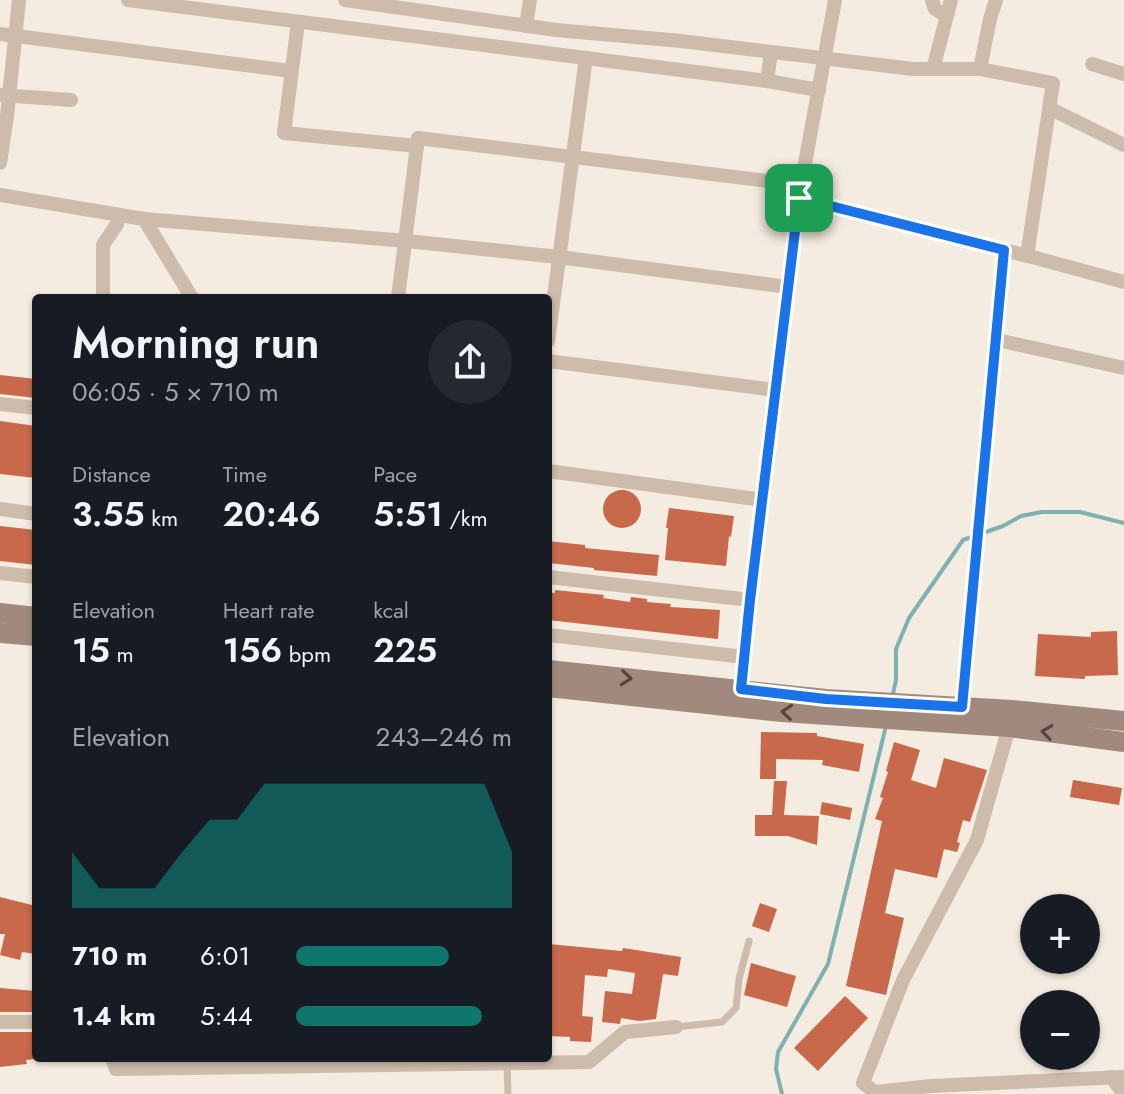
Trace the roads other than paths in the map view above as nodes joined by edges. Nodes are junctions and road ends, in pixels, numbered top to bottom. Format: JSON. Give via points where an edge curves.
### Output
{"nodes":[{"id":1,"x":19,"y":0,"type":"edge"},
{"id":2,"x":128,"y":0,"type":"edge"},
{"id":3,"x":345,"y":0,"type":"edge"},
{"id":4,"x":530,"y":0,"type":"edge"},
{"id":5,"x":835,"y":0,"type":"edge"},
{"id":6,"x":932,"y":0,"type":"edge"},
{"id":7,"x":996,"y":0,"type":"edge"},
{"id":8,"x":179,"y":3,"type":"edge"},
{"id":9,"x":950,"y":6,"type":"edge"},
{"id":10,"x":298,"y":22,"type":"junction"},
{"id":11,"x":526,"y":26,"type":"junction"},
{"id":12,"x":7,"y":35,"type":"edge"},
{"id":13,"x":771,"y":52,"type":"junction"},
{"id":14,"x":586,"y":58,"type":"junction"},
{"id":15,"x":825,"y":58,"type":"junction"},
{"id":16,"x":1092,"y":64,"type":"dead end"},
{"id":17,"x":933,"y":69,"type":"junction"},
{"id":18,"x":980,"y":69,"type":"junction"},
{"id":19,"x":291,"y":71,"type":"junction"},
{"id":20,"x":1124,"y":74,"type":"edge"},
{"id":21,"x":767,"y":81,"type":"junction"},
{"id":22,"x":819,"y":90,"type":"junction"},
{"id":23,"x":4,"y":95,"type":"edge"},
{"id":24,"x":71,"y":100,"type":"dead end"},
{"id":25,"x":1049,"y":108,"type":"junction"},
{"id":26,"x":1124,"y":145,"type":"edge"},
{"id":27,"x":417,"y":146,"type":"junction"},
{"id":28,"x":573,"y":157,"type":"junction"},
{"id":29,"x":0,"y":163,"type":"edge"},
{"id":30,"x":800,"y":191,"type":"junction"},
{"id":31,"x":0,"y":195,"type":"edge"},
{"id":32,"x":118,"y":215,"type":"junction"},
{"id":33,"x":144,"y":219,"type":"junction"},
{"id":34,"x":407,"y":241,"type":"junction"},
{"id":35,"x":1004,"y":250,"type":"junction"},
{"id":36,"x":1027,"y":256,"type":"junction"},
{"id":37,"x":559,"y":257,"type":"junction"},
{"id":38,"x":1124,"y":282,"type":"edge"},
{"id":39,"x":788,"y":287,"type":"junction"},
{"id":40,"x":103,"y":294,"type":"edge"},
{"id":41,"x":190,"y":294,"type":"edge"},
{"id":42,"x":399,"y":294,"type":"edge"},
{"id":43,"x":552,"y":310,"type":"edge"},
{"id":44,"x":997,"y":340,"type":"junction"},
{"id":45,"x":552,"y":362,"type":"edge"},
{"id":46,"x":1124,"y":368,"type":"edge"},
{"id":47,"x":776,"y":390,"type":"junction"},
{"id":48,"x":0,"y":404,"type":"edge"},
{"id":49,"x":32,"y":408,"type":"edge"},
{"id":50,"x":552,"y":472,"type":"edge"},
{"id":51,"x":763,"y":500,"type":"junction"},
{"id":52,"x":0,"y":509,"type":"edge"},
{"id":53,"x":32,"y":513,"type":"edge"},
{"id":54,"x":0,"y":573,"type":"edge"},
{"id":55,"x":32,"y":577,"type":"edge"},
{"id":56,"x":552,"y":577,"type":"edge"},
{"id":57,"x":750,"y":600,"type":"junction"},
{"id":58,"x":0,"y":613,"type":"edge"},
{"id":59,"x":32,"y":617,"type":"edge"},
{"id":60,"x":0,"y":633,"type":"edge"},
{"id":61,"x":552,"y":635,"type":"edge"},
{"id":62,"x":32,"y":636,"type":"edge"},
{"id":63,"x":745,"y":657,"type":"junction"},
{"id":64,"x":552,"y":671,"type":"edge"},
{"id":65,"x":552,"y":687,"type":"edge"},
{"id":66,"x":740,"y":698,"type":"junction"},
{"id":67,"x":962,"y":707,"type":"junction"},
{"id":68,"x":1124,"y":721,"type":"edge"},
{"id":69,"x":1009,"y":727,"type":"junction"},
{"id":70,"x":1124,"y":742,"type":"edge"},
{"id":71,"x":749,"y":941,"type":"dead end"},
{"id":72,"x":0,"y":1022,"type":"edge"},
{"id":73,"x":32,"y":1022,"type":"edge"},
{"id":74,"x":676,"y":1027,"type":"joint"},
{"id":75,"x":552,"y":1061,"type":"edge"},
{"id":76,"x":113,"y":1062,"type":"edge"},
{"id":77,"x":302,"y":1062,"type":"edge"},
{"id":78,"x":517,"y":1062,"type":"edge"},
{"id":79,"x":507,"y":1063,"type":"junction"},
{"id":80,"x":1118,"y":1077,"type":"edge"},
{"id":81,"x":1051,"y":1087,"type":"edge"},
{"id":82,"x":874,"y":1093,"type":"edge"},
{"id":83,"x":508,"y":1094,"type":"edge"},
{"id":84,"x":1124,"y":1094,"type":"edge"}],
"edges":[{"from":1,"to":12,"type":"street"},
{"from":2,"to":8,"type":"street"},
{"from":3,"to":11,"type":"street"},
{"from":4,"to":11,"type":"street"},
{"from":5,"to":15,"type":"street"},
{"from":6,"to":9,"type":"street","via":[[942,13]]},
{"from":7,"to":18,"type":"street"},
{"from":8,"to":10,"type":"street"},
{"from":9,"to":17,"type":"street"},
{"from":10,"to":14,"type":"street"},
{"from":10,"to":19,"type":"street"},
{"from":11,"to":13,"type":"street"},
{"from":12,"to":19,"type":"street"},
{"from":12,"to":23,"type":"street"},
{"from":13,"to":15,"type":"street"},
{"from":13,"to":21,"type":"street"},
{"from":14,"to":21,"type":"street"},
{"from":14,"to":28,"type":"street"},
{"from":15,"to":17,"type":"street"},
{"from":15,"to":22,"type":"street"},
{"from":16,"to":20,"type":"street"},
{"from":17,"to":18,"type":"street"},
{"from":18,"to":25,"type":"street","via":[[1053,83]]},
{"from":19,"to":27,"type":"street","via":[[284,133]]},
{"from":21,"to":22,"type":"street"},
{"from":22,"to":30,"type":"street"},
{"from":23,"to":24,"type":"street"},
{"from":23,"to":29,"type":"street"},
{"from":25,"to":26,"type":"street"},
{"from":25,"to":36,"type":"street"},
{"from":27,"to":28,"type":"street","via":[[418,138]]},
{"from":27,"to":34,"type":"street"},
{"from":28,"to":30,"type":"street"},
{"from":28,"to":37,"type":"street"},
{"from":30,"to":35,"type":"street"},
{"from":30,"to":39,"type":"street"},
{"from":31,"to":32,"type":"street"},
{"from":32,"to":33,"type":"street"},
{"from":32,"to":40,"type":"street","via":[[103,245]]},
{"from":33,"to":34,"type":"street"},
{"from":33,"to":41,"type":"street"},
{"from":34,"to":37,"type":"street"},
{"from":34,"to":42,"type":"street"},
{"from":35,"to":36,"type":"street"},
{"from":35,"to":44,"type":"street"},
{"from":36,"to":38,"type":"street"},
{"from":37,"to":39,"type":"street"},
{"from":37,"to":43,"type":"street"},
{"from":39,"to":47,"type":"street"},
{"from":44,"to":46,"type":"street"},
{"from":44,"to":67,"type":"street"},
{"from":45,"to":47,"type":"street"},
{"from":47,"to":51,"type":"street"},
{"from":48,"to":49,"type":"street"},
{"from":50,"to":51,"type":"street"},
{"from":51,"to":57,"type":"street"},
{"from":52,"to":53,"type":"street"},
{"from":54,"to":55,"type":"street"},
{"from":56,"to":57,"type":"street"},
{"from":57,"to":63,"type":"street"},
{"from":58,"to":59,"type":"street"},
{"from":60,"to":62,"type":"street"},
{"from":61,"to":63,"type":"street"},
{"from":63,"to":66,"type":"street"},
{"from":64,"to":66,"type":"street","one_way":true},
{"from":65,"to":66,"type":"street"},
{"from":66,"to":67,"type":"street"},
{"from":69,"to":66,"type":"street","one_way":true},
{"from":67,"to":68,"type":"street"},
{"from":70,"to":69,"type":"street","one_way":true},
{"from":69,"to":82,"type":"street","via":[[977,840],[903,980],[863,1083]]},
{"from":71,"to":74,"type":"lane","via":[[736,1008],[722,1022]]},
{"from":72,"to":73,"type":"street"},
{"from":74,"to":75,"type":"street","via":[[625,1032],[589,1062]]},
{"from":76,"to":77,"type":"street","via":[[116,1069]]},
{"from":77,"to":79,"type":"street"},
{"from":78,"to":79,"type":"street"},
{"from":79,"to":83,"type":"lane"},
{"from":80,"to":81,"type":"street"},
{"from":80,"to":84,"type":"street"},
{"from":81,"to":82,"type":"street","via":[[931,1086]]}]}
